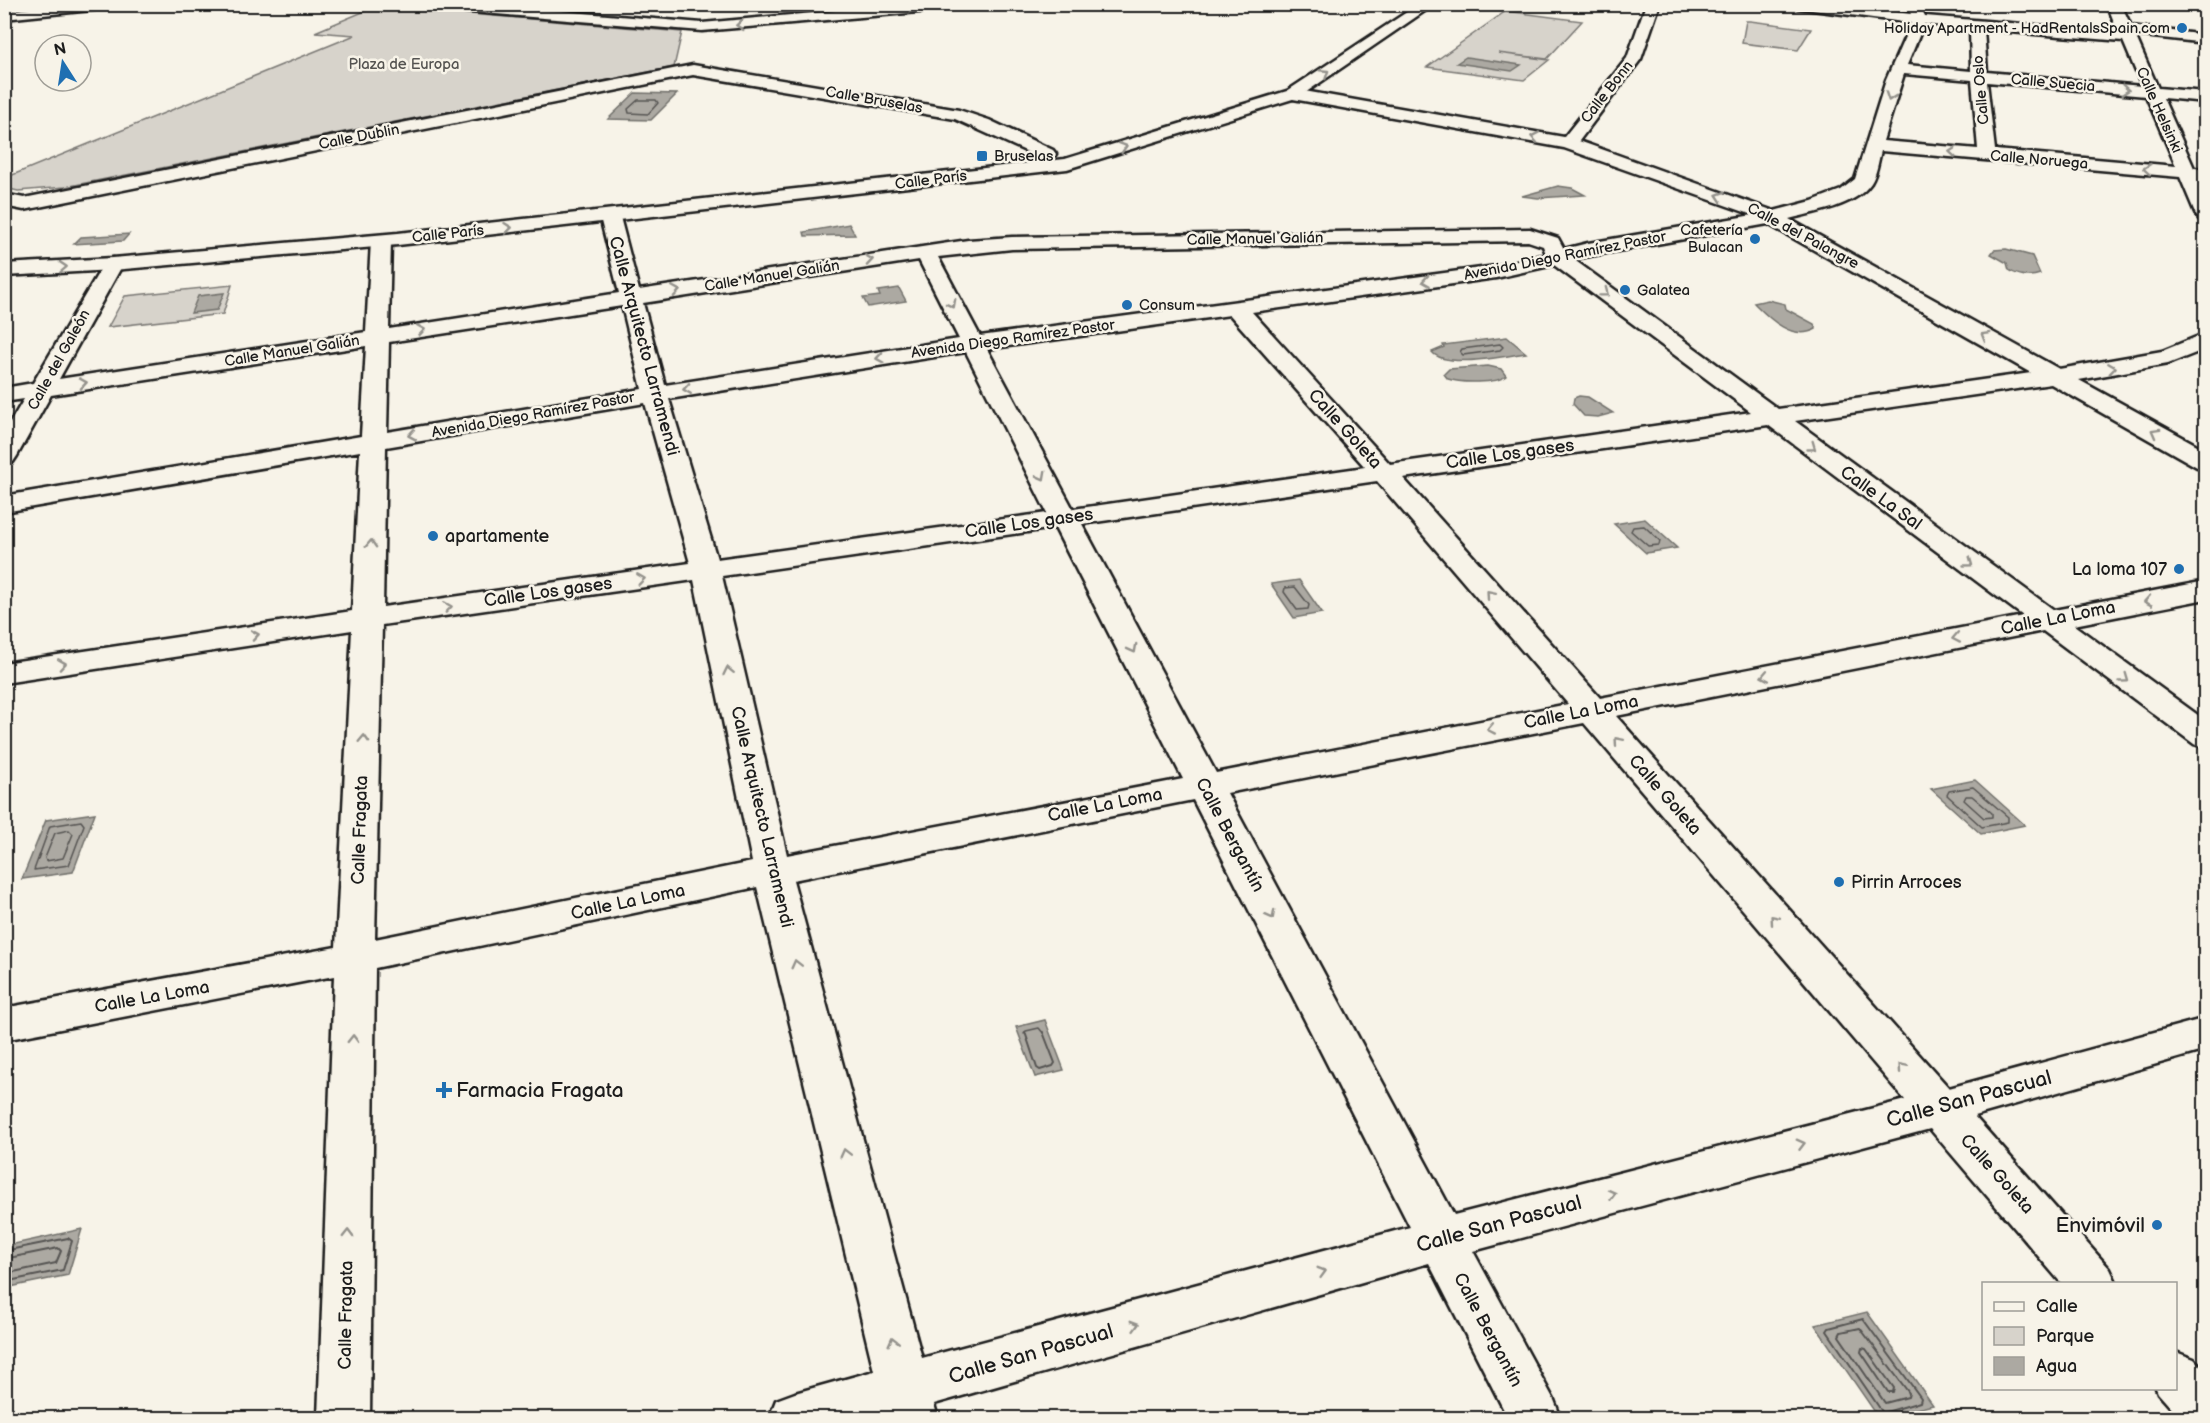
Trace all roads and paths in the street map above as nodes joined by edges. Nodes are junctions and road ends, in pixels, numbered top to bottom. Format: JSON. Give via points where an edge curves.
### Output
{"nodes":[{"id":1,"x":111,"y":4,"type":"edge"},
{"id":2,"x":423,"y":4,"type":"edge"},
{"id":3,"x":966,"y":4,"type":"edge"},
{"id":4,"x":1653,"y":4,"type":"edge"},
{"id":5,"x":1797,"y":4,"type":"edge"},
{"id":6,"x":2114,"y":4,"type":"edge"},
{"id":7,"x":2198,"y":4,"type":"edge"},
{"id":8,"x":1397,"y":5,"type":"edge"},
{"id":9,"x":2205,"y":5,"type":"edge"},
{"id":10,"x":1427,"y":7,"type":"edge"},
{"id":11,"x":1386,"y":10,"type":"edge"},
{"id":12,"x":1916,"y":12,"type":"edge"},
{"id":13,"x":4,"y":15,"type":"edge"},
{"id":14,"x":1977,"y":25,"type":"junction"},
{"id":15,"x":2127,"y":37,"type":"junction"},
{"id":16,"x":2205,"y":39,"type":"edge"},
{"id":17,"x":2205,"y":52,"type":"edge"},
{"id":18,"x":694,"y":64,"type":"joint"},
{"id":19,"x":1900,"y":69,"type":"junction"},
{"id":20,"x":1978,"y":76,"type":"junction"},
{"id":21,"x":1260,"y":88,"type":"joint"},
{"id":22,"x":2150,"y":92,"type":"junction"},
{"id":23,"x":1293,"y":94,"type":"junction"},
{"id":24,"x":2205,"y":97,"type":"edge"},
{"id":25,"x":1568,"y":143,"type":"junction"},
{"id":26,"x":1873,"y":145,"type":"junction"},
{"id":27,"x":1047,"y":154,"type":"junction"},
{"id":28,"x":1987,"y":155,"type":"junction"},
{"id":29,"x":1067,"y":164,"type":"junction"},
{"id":30,"x":2186,"y":172,"type":"junction"},
{"id":31,"x":2205,"y":174,"type":"edge"},
{"id":32,"x":4,"y":200,"type":"edge"},
{"id":33,"x":24,"y":204,"type":"junction"},
{"id":34,"x":2205,"y":215,"type":"edge"},
{"id":35,"x":1772,"y":216,"type":"junction"},
{"id":36,"x":609,"y":217,"type":"junction"},
{"id":37,"x":4,"y":222,"type":"edge"},
{"id":38,"x":380,"y":235,"type":"junction"},
{"id":39,"x":1551,"y":249,"type":"junction"},
{"id":40,"x":925,"y":252,"type":"junction"},
{"id":41,"x":4,"y":256,"type":"edge"},
{"id":42,"x":113,"y":264,"type":"junction"},
{"id":43,"x":4,"y":270,"type":"edge"},
{"id":44,"x":631,"y":298,"type":"junction"},
{"id":45,"x":1235,"y":307,"type":"junction"},
{"id":46,"x":378,"y":337,"type":"junction"},
{"id":47,"x":2205,"y":340,"type":"edge"},
{"id":48,"x":973,"y":344,"type":"junction"},
{"id":49,"x":2054,"y":376,"type":"junction"},
{"id":50,"x":42,"y":389,"type":"junction"},
{"id":51,"x":655,"y":394,"type":"junction"},
{"id":52,"x":4,"y":395,"type":"edge"},
{"id":53,"x":1771,"y":416,"type":"junction"},
{"id":54,"x":374,"y":441,"type":"junction"},
{"id":55,"x":4,"y":456,"type":"edge"},
{"id":56,"x":2205,"y":461,"type":"edge"},
{"id":57,"x":1384,"y":472,"type":"junction"},
{"id":58,"x":4,"y":504,"type":"edge"},
{"id":59,"x":1064,"y":518,"type":"junction"},
{"id":60,"x":706,"y":570,"type":"junction"},
{"id":61,"x":2205,"y":590,"type":"edge"},
{"id":62,"x":369,"y":618,"type":"junction"},
{"id":63,"x":2046,"y":620,"type":"junction"},
{"id":64,"x":4,"y":673,"type":"edge"},
{"id":65,"x":1591,"y":710,"type":"junction"},
{"id":66,"x":2205,"y":737,"type":"edge"},
{"id":67,"x":1204,"y":786,"type":"junction"},
{"id":68,"x":772,"y":871,"type":"junction"},
{"id":69,"x":355,"y":958,"type":"junction"},
{"id":70,"x":4,"y":1024,"type":"edge"},
{"id":71,"x":2205,"y":1034,"type":"edge"},
{"id":72,"x":1938,"y":1108,"type":"junction"},
{"id":73,"x":1441,"y":1239,"type":"junction"},
{"id":74,"x":2091,"y":1282,"type":"edge"},
{"id":75,"x":2177,"y":1378,"type":"edge"},
{"id":76,"x":909,"y":1404,"type":"edge"},
{"id":77,"x":2205,"y":1410,"type":"edge"},
{"id":78,"x":344,"y":1419,"type":"edge"},
{"id":79,"x":795,"y":1419,"type":"edge"},
{"id":80,"x":1535,"y":1419,"type":"edge"}],
"edges":[{"from":1,"to":13,"type":"street"},
{"from":3,"to":2,"type":"street","one_way":true,"via":[[701,32]]},
{"from":4,"to":25,"type":"street","name":"Calle Bonn","via":[[1634,59]]},
{"from":5,"to":12,"type":"street"},
{"from":6,"to":15,"type":"street","name":"Calle Helsinki"},
{"from":7,"to":9,"type":"street"},
{"from":8,"to":10,"type":"street"},
{"from":8,"to":11,"type":"street"},
{"from":23,"to":10,"type":"street","name":"Calle París","one_way":true},
{"from":12,"to":14,"type":"street"},
{"from":12,"to":19,"type":"street","name":"Avenida Diego Ramírez Pastor"},
{"from":14,"to":15,"type":"street"},
{"from":14,"to":20,"type":"street","name":"Calle Oslo"},
{"from":15,"to":16,"type":"street"},
{"from":15,"to":17,"type":"street"},
{"from":15,"to":22,"type":"street","name":"Calle Helsinki"},
{"from":18,"to":27,"type":"street","name":"Calle Bruselas","via":[[952,114]]},
{"from":18,"to":33,"type":"street","name":"Calle Dublin"},
{"from":19,"to":20,"type":"street","name":"Calle Suecia"},
{"from":19,"to":26,"type":"street","name":"Avenida Diego Ramírez Pastor","one_way":true},
{"from":20,"to":22,"type":"street","name":"Calle Suecia","one_way":true},
{"from":20,"to":28,"type":"street","name":"Calle Oslo"},
{"from":21,"to":23,"type":"street","name":"Calle del Palangre"},
{"from":21,"to":27,"type":"street","name":"Calle París"},
{"from":22,"to":24,"type":"street","name":"Calle Suecia"},
{"from":22,"to":30,"type":"street","name":"Calle Helsinki"},
{"from":25,"to":23,"type":"street","name":"Calle del Palangre","one_way":true},
{"from":29,"to":23,"type":"street","name":"Calle París","one_way":true},
{"from":35,"to":25,"type":"street","name":"Calle del Palangre","one_way":true},
{"from":28,"to":26,"type":"street","name":"Calle Noruega","one_way":true},
{"from":26,"to":35,"type":"street","name":"Avenida Diego Ramírez Pastor","via":[[1863,183],[1856,190],[1815,207]]},
{"from":27,"to":29,"type":"street","name":"Calle Bruselas"},
{"from":27,"to":38,"type":"street","name":"Calle París"},
{"from":30,"to":28,"type":"street","name":"Calle Noruega","one_way":true},
{"from":29,"to":36,"type":"street","name":"Calle París"},
{"from":30,"to":31,"type":"street","name":"Calle Noruega"},
{"from":30,"to":34,"type":"street","name":"Calle Helsinki"},
{"from":32,"to":33,"type":"street"},
{"from":33,"to":37,"type":"street"},
{"from":35,"to":39,"type":"street","name":"Avenida Diego Ramírez Pastor","via":[[1588,249]]},
{"from":49,"to":35,"type":"street","name":"Calle del Palangre","one_way":true},
{"from":38,"to":36,"type":"street","name":"Calle París","one_way":true},
{"from":36,"to":44,"type":"street","name":"Calle Arquitecto Larramendi"},
{"from":38,"to":41,"type":"street","name":"Calle París"},
{"from":38,"to":42,"type":"street","name":"Calle París"},
{"from":38,"to":46,"type":"street","name":"Calle Fragata"},
{"from":39,"to":40,"type":"street","name":"Calle Manuel Galián","via":[[1521,234],[1012,243]]},
{"from":39,"to":45,"type":"street","name":"Avenida Diego Ramírez Pastor","one_way":true,"via":[[1496,272]]},
{"from":39,"to":53,"type":"street","name":"Calle La Sal","one_way":true},
{"from":44,"to":40,"type":"street","name":"Calle Manuel Galián","one_way":true},
{"from":40,"to":48,"type":"street","name":"Calle Bergantín","one_way":true},
{"from":43,"to":42,"type":"street","name":"Calle París","one_way":true},
{"from":42,"to":50,"type":"street","name":"Calle del Galeón"},
{"from":46,"to":44,"type":"street","name":"Calle Manuel Galián","one_way":true},
{"from":44,"to":51,"type":"street","name":"Calle Arquitecto Larramendi"},
{"from":45,"to":48,"type":"street","name":"Avenida Diego Ramírez Pastor"},
{"from":45,"to":57,"type":"street","name":"Calle Goleta"},
{"from":50,"to":46,"type":"street","name":"Calle Manuel Galián","one_way":true},
{"from":46,"to":54,"type":"street","name":"Calle Fragata"},
{"from":49,"to":47,"type":"street","one_way":true,"via":[[2151,361]]},
{"from":48,"to":51,"type":"street","name":"Avenida Diego Ramírez Pastor","one_way":true},
{"from":48,"to":59,"type":"street","name":"Calle Bergantín","one_way":true},
{"from":49,"to":53,"type":"street","name":"Calle Los gases"},
{"from":56,"to":49,"type":"street","name":"Calle del Palangre","one_way":true},
{"from":50,"to":52,"type":"street","name":"Calle Manuel Galián"},
{"from":50,"to":55,"type":"street","name":"Calle del Galeón"},
{"from":51,"to":54,"type":"street","name":"Avenida Diego Ramírez Pastor","one_way":true},
{"from":51,"to":60,"type":"street","name":"Calle Arquitecto Larramendi"},
{"from":53,"to":57,"type":"street","name":"Calle Los gases"},
{"from":53,"to":63,"type":"street","name":"Calle La Sal","one_way":true},
{"from":54,"to":58,"type":"street","name":"Avenida Diego Ramírez Pastor"},
{"from":62,"to":54,"type":"street","name":"Calle Fragata","one_way":true},
{"from":57,"to":59,"type":"street","name":"Calle Los gases"},
{"from":65,"to":57,"type":"street","name":"Calle Goleta","one_way":true},
{"from":59,"to":60,"type":"street","name":"Calle Los gases"},
{"from":59,"to":67,"type":"street","name":"Calle Bergantín","one_way":true},
{"from":62,"to":60,"type":"street","name":"Calle Los gases","one_way":true},
{"from":68,"to":60,"type":"street","name":"Calle Arquitecto Larramendi","one_way":true},
{"from":61,"to":63,"type":"street","name":"Calle La Loma","one_way":true},
{"from":64,"to":62,"type":"street","name":"Calle Los gases","one_way":true},
{"from":69,"to":62,"type":"street","name":"Calle Fragata","one_way":true},
{"from":63,"to":65,"type":"street","name":"Calle La Loma","one_way":true},
{"from":63,"to":66,"type":"street","name":"Calle La Sal","one_way":true},
{"from":65,"to":67,"type":"street","name":"Calle La Loma","one_way":true},
{"from":72,"to":65,"type":"street","name":"Calle Goleta","one_way":true},
{"from":67,"to":68,"type":"street","name":"Calle La Loma"},
{"from":67,"to":73,"type":"street","name":"Calle Bergantín","one_way":true},
{"from":68,"to":69,"type":"street","name":"Calle La Loma"},
{"from":76,"to":68,"type":"street","name":"Calle Arquitecto Larramendi","one_way":true},
{"from":69,"to":70,"type":"street","name":"Calle La Loma"},
{"from":78,"to":69,"type":"street","name":"Calle Fragata","one_way":true},
{"from":71,"to":72,"type":"street","name":"Calle San Pascual"},
{"from":73,"to":72,"type":"street","name":"Calle San Pascual","one_way":true},
{"from":72,"to":74,"type":"street","name":"Calle Goleta"},
{"from":76,"to":73,"type":"street","name":"Calle San Pascual","one_way":true},
{"from":73,"to":80,"type":"street","name":"Calle Bergantín"},
{"from":75,"to":77,"type":"street"},
{"from":76,"to":79,"type":"street","name":"Calle San Pascual"}]}
